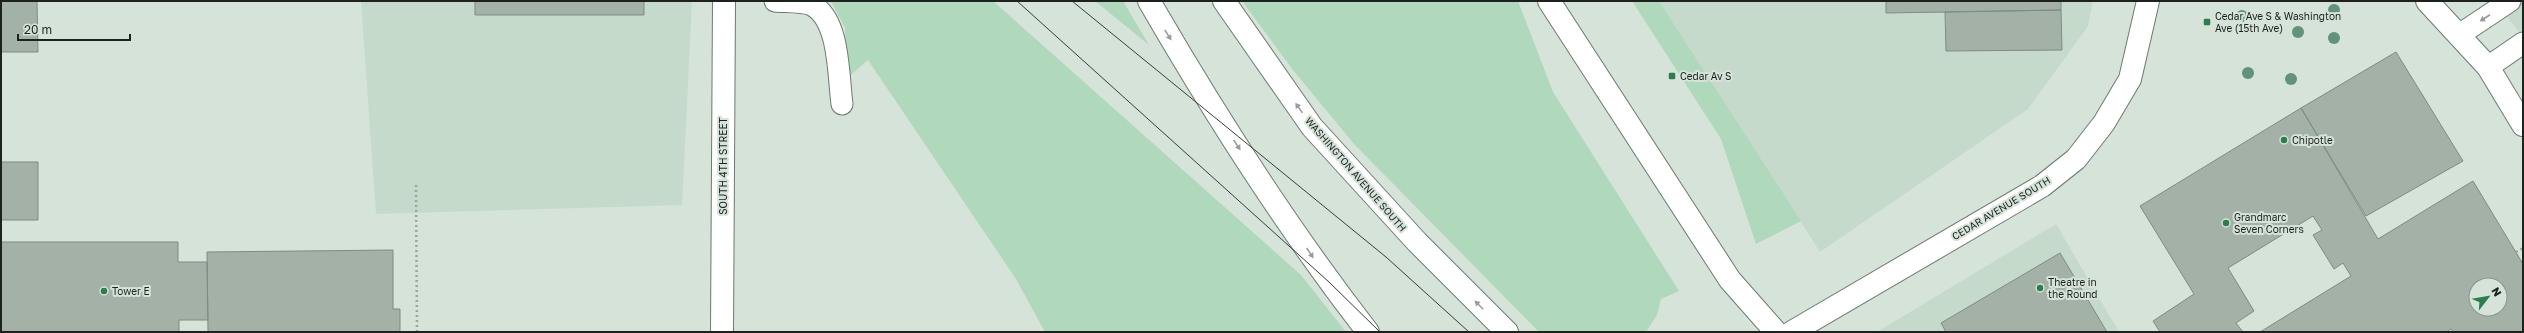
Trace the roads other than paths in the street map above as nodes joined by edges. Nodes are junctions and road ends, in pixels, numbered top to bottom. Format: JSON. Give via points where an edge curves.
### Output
{"nodes":[{"id":1,"x":724,"y":1,"type":"edge"},
{"id":2,"x":775,"y":1,"type":"edge"},
{"id":3,"x":1148,"y":1,"type":"edge"},
{"id":4,"x":1224,"y":1,"type":"edge"},
{"id":5,"x":1549,"y":1,"type":"edge"},
{"id":6,"x":2148,"y":1,"type":"edge"},
{"id":7,"x":2426,"y":1,"type":"edge"},
{"id":8,"x":2510,"y":1,"type":"edge"},
{"id":9,"x":2459,"y":35,"type":"junction"},
{"id":10,"x":2523,"y":43,"type":"edge"},
{"id":11,"x":2488,"y":67,"type":"junction"},
{"id":12,"x":842,"y":104,"type":"dead end"},
{"id":13,"x":2523,"y":126,"type":"edge"},
{"id":14,"x":722,"y":332,"type":"edge"},
{"id":15,"x":1368,"y":332,"type":"edge"},
{"id":16,"x":1507,"y":332,"type":"edge"},
{"id":17,"x":1776,"y":332,"type":"edge"},
{"id":18,"x":1792,"y":332,"type":"edge"}],
"edges":[{"from":1,"to":14,"type":"street","name":"SOUTH 4TH STREET"},
{"from":2,"to":12,"type":"lane","via":[[811,5],[826,16],[832,31]]},
{"from":3,"to":15,"type":"street","one_way":true,"via":[[1224,124],[1329,282]]},
{"from":16,"to":4,"type":"street","name":"WASHINGTON AVENUE SOUTH","one_way":true,"via":[[1416,242],[1312,126]]},
{"from":5,"to":17,"type":"street","via":[[1730,280]]},
{"from":6,"to":18,"type":"street","name":"CEDAR AVENUE SOUTH","via":[[2130,79],[2104,123],[2076,159],[2042,186]]},
{"from":7,"to":9,"type":"street"},
{"from":8,"to":9,"type":"lane","one_way":true},
{"from":9,"to":11,"type":"street"},
{"from":10,"to":11,"type":"lane"},
{"from":11,"to":13,"type":"street"}]}
